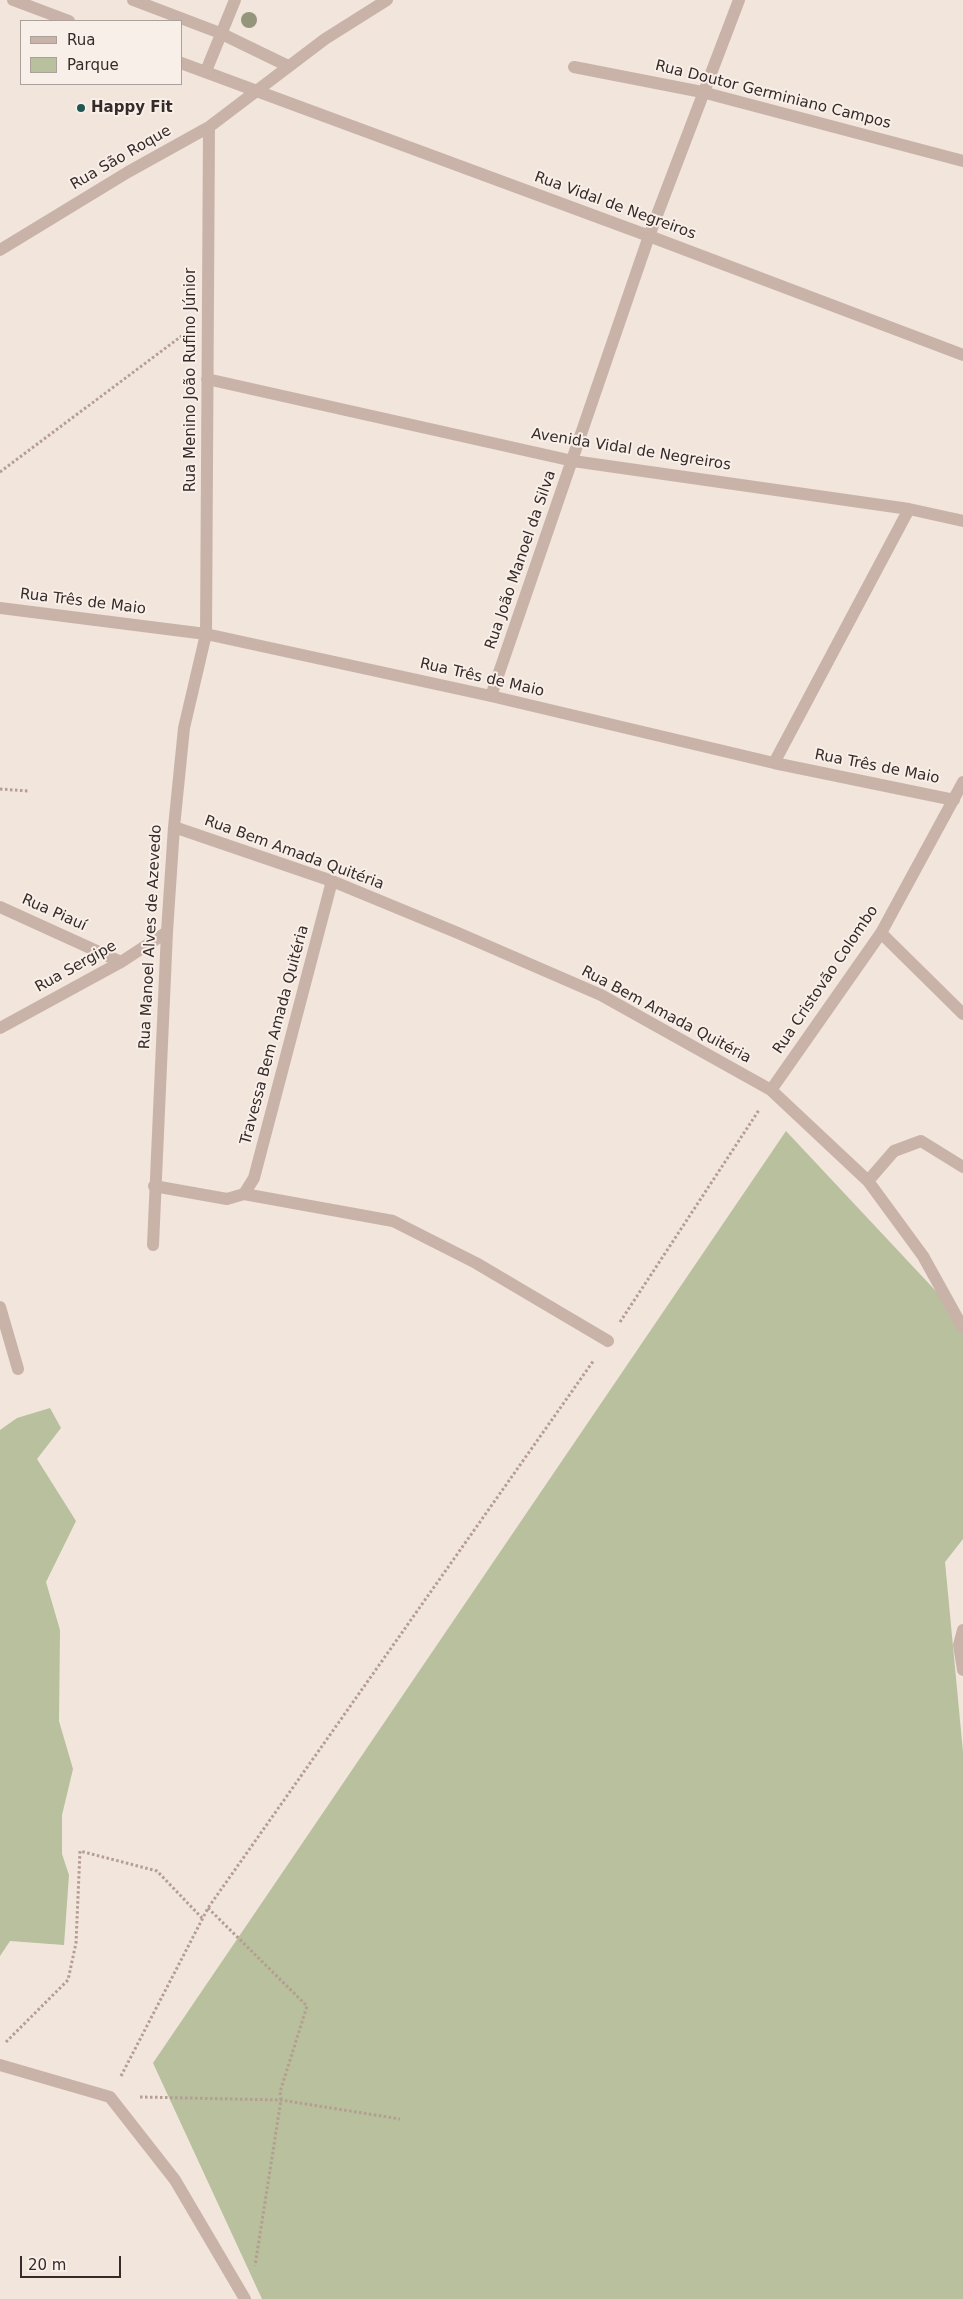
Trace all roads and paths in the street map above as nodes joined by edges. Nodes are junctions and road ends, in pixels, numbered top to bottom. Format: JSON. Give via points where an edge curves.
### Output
{"nodes":[{"id":1,"x":13,"y":0,"type":"edge"},
{"id":2,"x":133,"y":0,"type":"edge"},
{"id":3,"x":235,"y":0,"type":"edge"},
{"id":4,"x":387,"y":0,"type":"edge"},
{"id":5,"x":739,"y":0,"type":"edge"},
{"id":6,"x":66,"y":20,"type":"edge"},
{"id":7,"x":220,"y":33,"type":"junction"},
{"id":8,"x":182,"y":63,"type":"edge"},
{"id":9,"x":288,"y":66,"type":"junction"},
{"id":10,"x":574,"y":66,"type":"dead end"},
{"id":11,"x":206,"y":72,"type":"junction"},
{"id":12,"x":256,"y":90,"type":"junction"},
{"id":13,"x":702,"y":92,"type":"junction"},
{"id":14,"x":209,"y":127,"type":"junction"},
{"id":15,"x":963,"y":161,"type":"edge"},
{"id":16,"x":649,"y":236,"type":"junction"},
{"id":17,"x":0,"y":250,"type":"edge"},
{"id":18,"x":208,"y":316,"type":"junction"},
{"id":19,"x":963,"y":355,"type":"edge"},
{"id":20,"x":208,"y":379,"type":"junction"},
{"id":21,"x":572,"y":461,"type":"junction"},
{"id":22,"x":0,"y":472,"type":"edge"},
{"id":23,"x":910,"y":509,"type":"junction"},
{"id":24,"x":963,"y":521,"type":"edge"},
{"id":25,"x":0,"y":608,"type":"edge"},
{"id":26,"x":206,"y":634,"type":"junction"},
{"id":27,"x":491,"y":696,"type":"junction"},
{"id":28,"x":774,"y":763,"type":"junction"},
{"id":29,"x":963,"y":782,"type":"edge"},
{"id":30,"x":0,"y":788,"type":"edge"},
{"id":31,"x":28,"y":791,"type":"dead end"},
{"id":32,"x":954,"y":800,"type":"junction"},
{"id":33,"x":174,"y":827,"type":"junction"},
{"id":34,"x":332,"y":881,"type":"junction"},
{"id":35,"x":0,"y":907,"type":"edge"},
{"id":36,"x":166,"y":932,"type":"junction"},
{"id":37,"x":881,"y":933,"type":"junction"},
{"id":38,"x":122,"y":962,"type":"junction"},
{"id":39,"x":963,"y":1014,"type":"edge"},
{"id":40,"x":0,"y":1028,"type":"edge"},
{"id":41,"x":771,"y":1090,"type":"junction"},
{"id":42,"x":963,"y":1167,"type":"edge"},
{"id":43,"x":868,"y":1181,"type":"junction"},
{"id":44,"x":154,"y":1186,"type":"junction"},
{"id":45,"x":244,"y":1194,"type":"junction"},
{"id":46,"x":153,"y":1245,"type":"dead end"},
{"id":47,"x":0,"y":1307,"type":"edge"},
{"id":48,"x":963,"y":1328,"type":"edge"},
{"id":49,"x":608,"y":1341,"type":"junction"},
{"id":50,"x":18,"y":1369,"type":"dead end"},
{"id":51,"x":963,"y":1630,"type":"edge"},
{"id":52,"x":963,"y":1670,"type":"edge"},
{"id":53,"x":208,"y":1908,"type":"junction"},
{"id":54,"x":202,"y":1918,"type":"junction"},
{"id":55,"x":0,"y":2048,"type":"edge"},
{"id":56,"x":0,"y":2065,"type":"edge"},
{"id":57,"x":110,"y":2097,"type":"junction"},
{"id":58,"x":281,"y":2100,"type":"junction"},
{"id":59,"x":400,"y":2119,"type":"dead end"},
{"id":60,"x":254,"y":2271,"type":"dead end"},
{"id":61,"x":245,"y":2299,"type":"edge"}],
"edges":[{"from":1,"to":6,"type":"street"},
{"from":2,"to":7,"type":"street"},
{"from":3,"to":7,"type":"street"},
{"from":4,"to":9,"type":"street","name":"Rua São Roque"},
{"from":5,"to":13,"type":"street","name":"Rua João Manoel da Silva"},
{"from":7,"to":9,"type":"street"},
{"from":7,"to":11,"type":"street"},
{"from":8,"to":11,"type":"street","name":"Rua Vidal de Negreiros"},
{"from":9,"to":12,"type":"street","name":"Rua São Roque"},
{"from":10,"to":13,"type":"street","name":"Rua Doutor Germiniano Campos"},
{"from":11,"to":12,"type":"street","name":"Rua Vidal de Negreiros"},
{"from":12,"to":14,"type":"street","name":"Rua São Roque"},
{"from":12,"to":16,"type":"street","name":"Rua Vidal de Negreiros"},
{"from":13,"to":15,"type":"street","name":"Rua Doutor Germiniano Campos"},
{"from":13,"to":16,"type":"street","name":"Rua João Manoel da Silva"},
{"from":14,"to":17,"type":"street","name":"Rua São Roque"},
{"from":14,"to":18,"type":"street","name":"Rua Menino João Rufino Júnior"},
{"from":16,"to":19,"type":"street","name":"Rua Vidal de Negreiros"},
{"from":16,"to":21,"type":"street","name":"Rua João Manoel da Silva"},
{"from":18,"to":20,"type":"street","name":"Rua Menino João Rufino Júnior"},
{"from":18,"to":22,"type":"path"},
{"from":20,"to":21,"type":"street","name":"Avenida Vidal de Negreiros"},
{"from":20,"to":26,"type":"street","name":"Rua Menino João Rufino Júnior"},
{"from":21,"to":23,"type":"street","name":"Avenida Vidal de Negreiros"},
{"from":21,"to":27,"type":"street","name":"Rua João Manoel da Silva"},
{"from":23,"to":24,"type":"street","name":"Avenida Vidal de Negreiros"},
{"from":23,"to":28,"type":"street"},
{"from":25,"to":26,"type":"street","name":"Rua Três de Maio"},
{"from":26,"to":27,"type":"street","name":"Rua Três de Maio"},
{"from":26,"to":33,"type":"street","name":"Rua Manoel Alves de Azevedo","via":[[184,728]]},
{"from":27,"to":28,"type":"street","name":"Rua Três de Maio"},
{"from":28,"to":32,"type":"street","name":"Rua Três de Maio"},
{"from":29,"to":32,"type":"street","name":"Rua Cristovão Colombo"},
{"from":30,"to":31,"type":"path"},
{"from":32,"to":37,"type":"street","name":"Rua Cristovão Colombo"},
{"from":33,"to":34,"type":"street","name":"Rua Bem Amada Quitéria"},
{"from":33,"to":36,"type":"street","name":"Rua Manoel Alves de Azevedo"},
{"from":34,"to":41,"type":"street","name":"Rua Bem Amada Quitéria","via":[[600,995]]},
{"from":34,"to":45,"type":"street","name":"Travessa Bem Amada Quitéria","via":[[254,1178]]},
{"from":35,"to":38,"type":"street","name":"Rua Piauí"},
{"from":36,"to":38,"type":"street","name":"Rua Sergipe"},
{"from":36,"to":44,"type":"street","name":"Rua Manoel Alves de Azevedo"},
{"from":37,"to":39,"type":"street"},
{"from":37,"to":41,"type":"street","name":"Rua Cristovão Colombo"},
{"from":38,"to":40,"type":"street","name":"Rua Sergipe"},
{"from":41,"to":43,"type":"street","name":"Rua Bem Amada Quitéria"},
{"from":41,"to":49,"type":"path"},
{"from":42,"to":43,"type":"street","via":[[921,1141],[894,1151]]},
{"from":43,"to":48,"type":"street","name":"Rua Bem Amada Quitéria","via":[[923,1256]]},
{"from":44,"to":45,"type":"street","via":[[227,1199]]},
{"from":44,"to":46,"type":"street","name":"Rua Manoel Alves de Azevedo"},
{"from":45,"to":49,"type":"street","via":[[393,1221],[476,1262]]},
{"from":47,"to":50,"type":"street"},
{"from":49,"to":53,"type":"path"},
{"from":51,"to":52,"type":"street","via":[[959,1645]]},
{"from":53,"to":54,"type":"path"},
{"from":53,"to":58,"type":"path","via":[[307,2006],[280,2092]]},
{"from":54,"to":55,"type":"path","via":[[157,1871],[80,1851],[76,1943],[68,1980]]},
{"from":54,"to":57,"type":"path"},
{"from":56,"to":57,"type":"street"},
{"from":57,"to":58,"type":"path"},
{"from":57,"to":61,"type":"street","via":[[175,2180]]},
{"from":58,"to":59,"type":"path"},
{"from":58,"to":60,"type":"path"}]}
